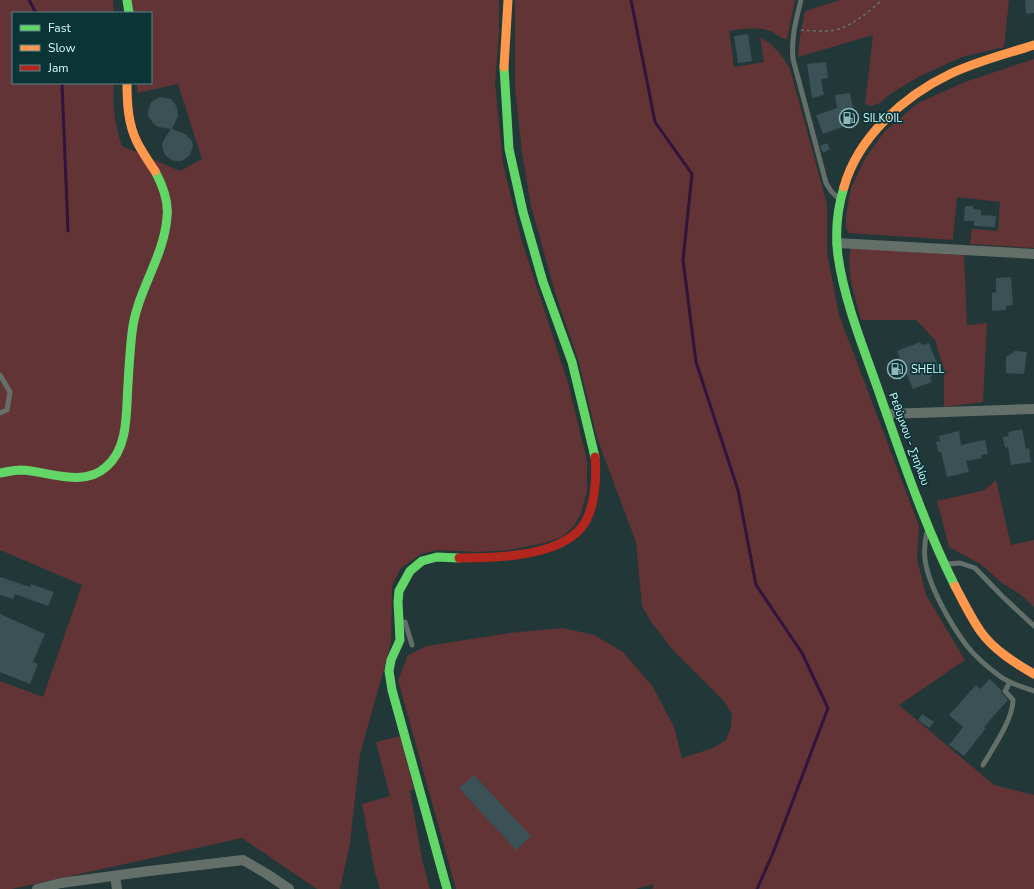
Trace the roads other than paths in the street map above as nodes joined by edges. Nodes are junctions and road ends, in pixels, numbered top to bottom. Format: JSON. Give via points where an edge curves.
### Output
{"nodes":[{"id":1,"x":127,"y":0,"type":"edge"},
{"id":2,"x":508,"y":0,"type":"edge"},
{"id":3,"x":801,"y":0,"type":"edge"},
{"id":4,"x":129,"y":12,"type":"edge"},
{"id":5,"x":1034,"y":45,"type":"edge"},
{"id":6,"x":127,"y":84,"type":"edge"},
{"id":7,"x":840,"y":200,"type":"junction"},
{"id":8,"x":837,"y":243,"type":"junction"},
{"id":9,"x":1034,"y":254,"type":"edge"},
{"id":10,"x":0,"y":375,"type":"edge"},
{"id":11,"x":1034,"y":409,"type":"edge"},
{"id":12,"x":0,"y":414,"type":"edge"},
{"id":13,"x":887,"y":414,"type":"junction"},
{"id":14,"x":0,"y":473,"type":"edge"},
{"id":15,"x":929,"y":526,"type":"junction"},
{"id":16,"x":944,"y":565,"type":"junction"},
{"id":17,"x":398,"y":602,"type":"junction"},
{"id":18,"x":1034,"y":626,"type":"edge"},
{"id":19,"x":412,"y":646,"type":"dead end"},
{"id":20,"x":1034,"y":674,"type":"edge"},
{"id":21,"x":1010,"y":682,"type":"junction"},
{"id":22,"x":1034,"y":691,"type":"edge"},
{"id":23,"x":983,"y":765,"type":"dead end"},
{"id":24,"x":115,"y":876,"type":"junction"},
{"id":25,"x":37,"y":889,"type":"edge"},
{"id":26,"x":117,"y":889,"type":"edge"},
{"id":27,"x":289,"y":889,"type":"edge"},
{"id":28,"x":447,"y":889,"type":"edge"}],
"edges":[{"from":1,"to":4,"type":"street"},
{"from":2,"to":17,"type":"street","via":[[504,64],[509,148],[523,212],[543,282],[572,362],[592,442],[595,480],[590,513],[581,528],[572,536],[560,544],[541,550],[508,556],[437,557],[422,561],[410,571],[399,591]]},
{"from":3,"to":7,"type":"lane","via":[[793,30],[793,59],[826,183]]},
{"from":5,"to":7,"type":"street","name":"Ρεθύμνου - Σπηλίου","via":[[948,75],[908,100],[887,118],[863,145],[851,166]]},
{"from":6,"to":14,"type":"street","via":[[130,120],[137,141],[163,187],[167,220],[165,237],[134,319],[124,431],[119,448],[112,462],[90,476],[76,478],[20,470]]},
{"from":7,"to":8,"type":"street","name":"Ρεθύμνου - Σπηλίου"},
{"from":8,"to":9,"type":"street"},
{"from":8,"to":13,"type":"street","name":"Ρεθύμνου - Σπηλίου","via":[[852,314]]},
{"from":10,"to":12,"type":"lane","via":[[10,392],[7,410]]},
{"from":11,"to":13,"type":"street"},
{"from":13,"to":15,"type":"street","name":"Ρεθύμνου - Σπηλίου"},
{"from":15,"to":16,"type":"street","name":"Ρεθύμνου - Σπηλίου"},
{"from":15,"to":21,"type":"lane","via":[[925,540],[925,559],[932,584],[944,609],[968,647]]},
{"from":16,"to":18,"type":"lane","via":[[960,563],[975,568]]},
{"from":16,"to":20,"type":"street","name":"Ρεθύμνου - Σπηλίου","via":[[984,636],[1013,662]]},
{"from":17,"to":19,"type":"lane"},
{"from":17,"to":28,"type":"street","via":[[400,640],[389,671],[392,690]]},
{"from":21,"to":22,"type":"lane"},
{"from":21,"to":23,"type":"lane","via":[[1005,691],[1013,700],[1013,707]]},
{"from":24,"to":25,"type":"street"},
{"from":24,"to":26,"type":"street"},
{"from":24,"to":27,"type":"street","via":[[243,860]]}]}
